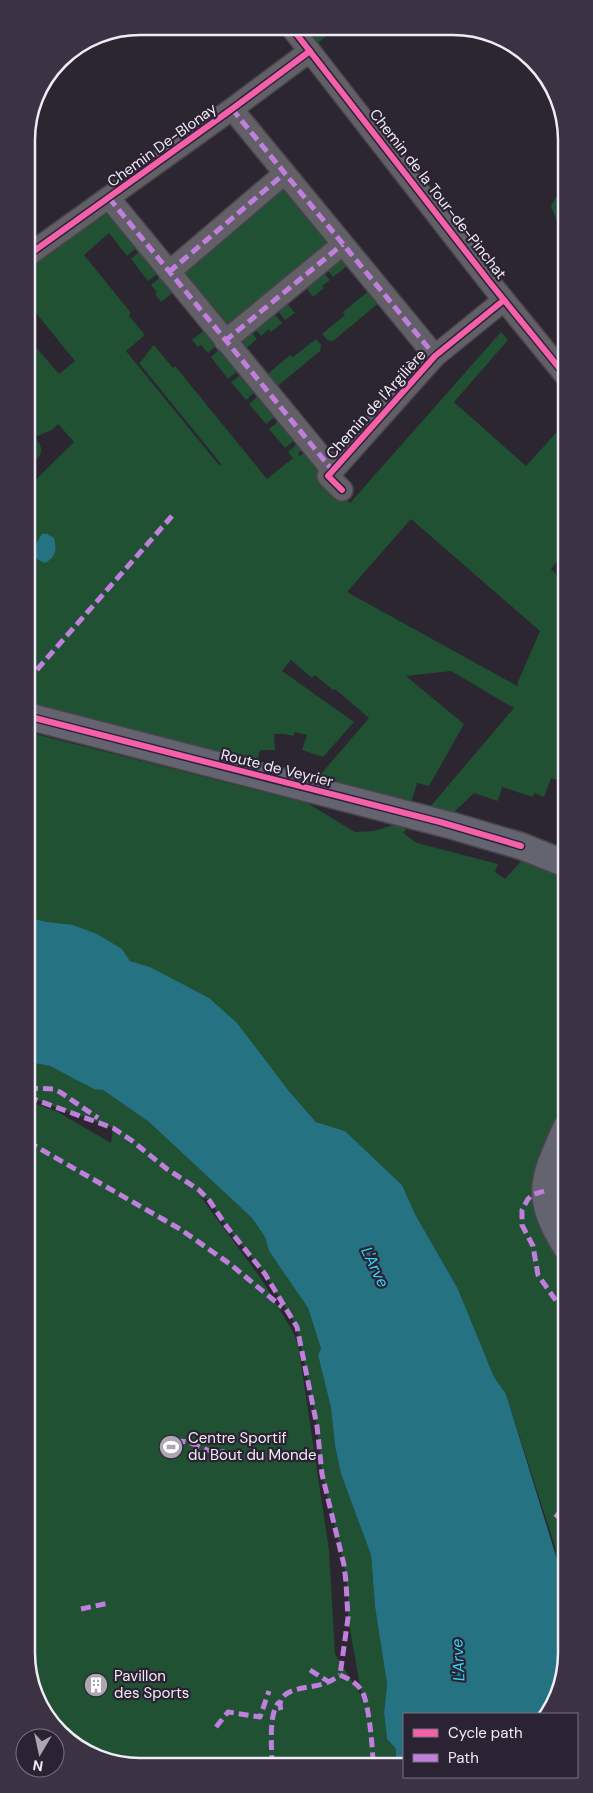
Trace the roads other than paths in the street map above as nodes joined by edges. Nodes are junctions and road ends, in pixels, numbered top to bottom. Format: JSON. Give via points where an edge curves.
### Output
{"nodes":[{"id":1,"x":297,"y":35,"type":"edge"},
{"id":2,"x":310,"y":51,"type":"junction"},
{"id":3,"x":232,"y":109,"type":"junction"},
{"id":4,"x":284,"y":174,"type":"junction"},
{"id":5,"x":109,"y":198,"type":"junction"},
{"id":6,"x":343,"y":244,"type":"junction"},
{"id":7,"x":35,"y":250,"type":"edge"},
{"id":8,"x":168,"y":272,"type":"junction"},
{"id":9,"x":504,"y":300,"type":"junction"},
{"id":10,"x":225,"y":341,"type":"junction"},
{"id":11,"x":435,"y":356,"type":"junction"},
{"id":12,"x":558,"y":366,"type":"edge"},
{"id":13,"x":35,"y":718,"type":"edge"},
{"id":14,"x":558,"y":861,"type":"edge"},
{"id":15,"x":558,"y":1146,"type":"edge"},
{"id":16,"x":558,"y":1230,"type":"edge"}],
"edges":[{"from":1,"to":2,"type":"street","name":"Chemin de la Tour-de-Pinchat"},
{"from":2,"to":3,"type":"street","name":"Chemin De-Blonay"},
{"from":2,"to":9,"type":"street","name":"Chemin de la Tour-de-Pinchat"},
{"from":3,"to":4,"type":"street"},
{"from":3,"to":5,"type":"street","name":"Chemin De-Blonay"},
{"from":4,"to":6,"type":"street"},
{"from":4,"to":8,"type":"street"},
{"from":5,"to":7,"type":"street","name":"Chemin De-Blonay"},
{"from":5,"to":8,"type":"street"},
{"from":6,"to":10,"type":"street"},
{"from":6,"to":11,"type":"street"},
{"from":8,"to":10,"type":"street"},
{"from":9,"to":11,"type":"street","name":"Chemin de l'Argilière"},
{"from":9,"to":12,"type":"street","name":"Chemin de la Tour-de-Pinchat"},
{"from":10,"to":11,"type":"street","name":"Chemin de l'Argilière","via":[[337,481]]},
{"from":13,"to":14,"type":"main road","name":"Route de Veyrier","via":[[453,826]]},
{"from":15,"to":16,"type":"main road","via":[[546,1173],[544,1191]]}]}
